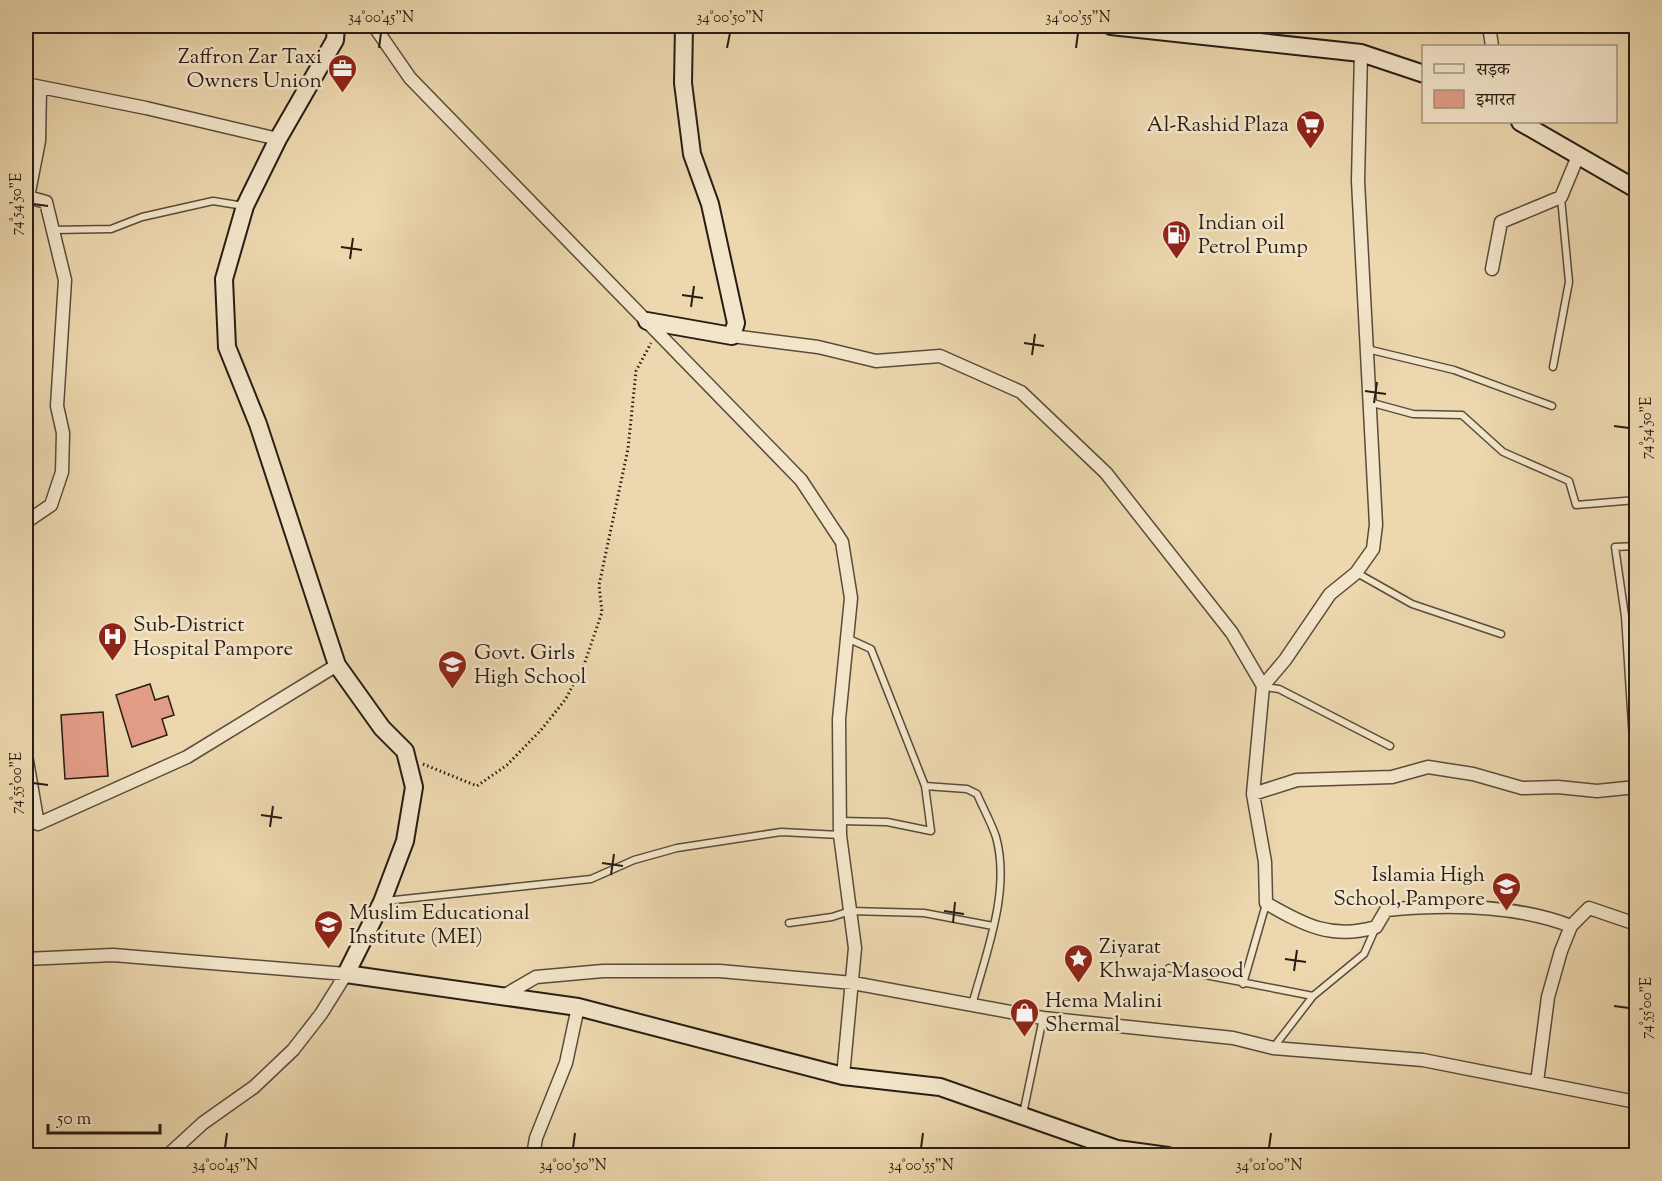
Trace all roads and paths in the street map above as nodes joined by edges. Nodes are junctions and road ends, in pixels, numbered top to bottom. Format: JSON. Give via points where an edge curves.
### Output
{"nodes":[{"id":1,"x":336,"y":26,"type":"edge"},
{"id":2,"x":374,"y":26,"type":"edge"},
{"id":3,"x":684,"y":26,"type":"edge"},
{"id":4,"x":1112,"y":26,"type":"edge"},
{"id":5,"x":1489,"y":26,"type":"edge"},
{"id":6,"x":1492,"y":45,"type":"edge"},
{"id":7,"x":1361,"y":53,"type":"junction"},
{"id":8,"x":1422,"y":73,"type":"edge"},
{"id":9,"x":26,"y":84,"type":"edge"},
{"id":10,"x":40,"y":88,"type":"junction"},
{"id":11,"x":1522,"y":123,"type":"edge"},
{"id":12,"x":278,"y":139,"type":"junction"},
{"id":13,"x":1578,"y":156,"type":"junction"},
{"id":14,"x":1636,"y":189,"type":"edge"},
{"id":15,"x":1560,"y":197,"type":"junction"},
{"id":16,"x":244,"y":206,"type":"junction"},
{"id":17,"x":52,"y":230,"type":"junction"},
{"id":18,"x":1492,"y":269,"type":"dead end"},
{"id":19,"x":652,"y":326,"type":"junction"},
{"id":20,"x":732,"y":336,"type":"junction"},
{"id":21,"x":1366,"y":349,"type":"junction"},
{"id":22,"x":1553,"y":367,"type":"dead end"},
{"id":23,"x":1368,"y":402,"type":"junction"},
{"id":24,"x":1552,"y":406,"type":"dead end"},
{"id":25,"x":1636,"y":500,"type":"edge"},
{"id":26,"x":26,"y":522,"type":"edge"},
{"id":27,"x":1636,"y":546,"type":"edge"},
{"id":28,"x":1356,"y":573,"type":"junction"},
{"id":29,"x":1501,"y":634,"type":"dead end"},
{"id":30,"x":847,"y":638,"type":"junction"},
{"id":31,"x":338,"y":665,"type":"junction"},
{"id":32,"x":1263,"y":686,"type":"junction"},
{"id":33,"x":1390,"y":746,"type":"dead end"},
{"id":34,"x":405,"y":751,"type":"junction"},
{"id":35,"x":26,"y":755,"type":"edge"},
{"id":36,"x":925,"y":786,"type":"junction"},
{"id":37,"x":1636,"y":787,"type":"edge"},
{"id":38,"x":1253,"y":794,"type":"junction"},
{"id":39,"x":840,"y":821,"type":"junction"},
{"id":40,"x":840,"y":835,"type":"junction"},
{"id":41,"x":382,"y":902,"type":"junction"},
{"id":42,"x":1266,"y":903,"type":"junction"},
{"id":43,"x":850,"y":910,"type":"junction"},
{"id":44,"x":789,"y":923,"type":"dead end"},
{"id":45,"x":1636,"y":924,"type":"edge"},
{"id":46,"x":993,"y":926,"type":"junction"},
{"id":47,"x":1571,"y":926,"type":"junction"},
{"id":48,"x":1376,"y":927,"type":"junction"},
{"id":49,"x":26,"y":959,"type":"edge"},
{"id":50,"x":1169,"y":968,"type":"dead end"},
{"id":51,"x":346,"y":974,"type":"junction"},
{"id":52,"x":853,"y":982,"type":"junction"},
{"id":53,"x":1243,"y":984,"type":"junction"},
{"id":54,"x":505,"y":995,"type":"junction"},
{"id":55,"x":1313,"y":996,"type":"junction"},
{"id":56,"x":971,"y":1006,"type":"junction"},
{"id":57,"x":578,"y":1007,"type":"junction"},
{"id":58,"x":1043,"y":1018,"type":"junction"},
{"id":59,"x":1273,"y":1048,"type":"junction"},
{"id":60,"x":843,"y":1076,"type":"junction"},
{"id":61,"x":1537,"y":1082,"type":"junction"},
{"id":62,"x":1636,"y":1102,"type":"edge"},
{"id":63,"x":1023,"y":1116,"type":"junction"},
{"id":64,"x":1116,"y":1152,"type":"edge"},
{"id":65,"x":167,"y":1155,"type":"edge"},
{"id":66,"x":533,"y":1155,"type":"edge"},
{"id":67,"x":1167,"y":1155,"type":"edge"}],
"edges":[{"from":1,"to":12,"type":"street","via":[[335,40]]},
{"from":2,"to":19,"type":"street","via":[[410,78]]},
{"from":3,"to":20,"type":"street","via":[[683,83],[692,154],[710,204],[736,323]]},
{"from":4,"to":7,"type":"street"},
{"from":5,"to":6,"type":"street"},
{"from":7,"to":8,"type":"street"},
{"from":7,"to":21,"type":"street","via":[[1358,182]]},
{"from":9,"to":10,"type":"street"},
{"from":10,"to":12,"type":"street"},
{"from":10,"to":17,"type":"street","via":[[39,141],[28,197],[46,202]]},
{"from":11,"to":13,"type":"street"},
{"from":12,"to":16,"type":"street"},
{"from":13,"to":14,"type":"street"},
{"from":13,"to":15,"type":"street"},
{"from":15,"to":18,"type":"street","via":[[1501,222]]},
{"from":15,"to":22,"type":"lane","via":[[1569,282]]},
{"from":16,"to":17,"type":"lane","via":[[213,201],[142,217],[111,229]]},
{"from":16,"to":31,"type":"street","via":[[224,279],[227,347],[258,424]]},
{"from":17,"to":26,"type":"street","via":[[65,280],[57,406],[63,433],[62,472],[51,505]]},
{"from":19,"to":20,"type":"street"},
{"from":19,"to":30,"type":"street","via":[[801,480],[842,542],[851,598]]},
{"from":19,"to":34,"type":"path","via":[[636,371],[628,449],[599,585],[602,612],[584,665],[566,700],[507,765],[477,786],[413,760]]},
{"from":20,"to":32,"type":"street","via":[[818,347],[876,361],[940,356],[1021,392],[1106,473],[1232,633]]},
{"from":21,"to":23,"type":"street"},
{"from":21,"to":24,"type":"lane","via":[[1454,370]]},
{"from":23,"to":25,"type":"lane","via":[[1413,414],[1462,415],[1503,452],[1569,481],[1576,505]]},
{"from":23,"to":28,"type":"street","via":[[1376,525],[1373,549]]},
{"from":27,"to":37,"type":"lane","via":[[1615,547],[1625,616]]},
{"from":28,"to":29,"type":"lane","via":[[1412,604]]},
{"from":28,"to":32,"type":"street","via":[[1330,594]]},
{"from":30,"to":36,"type":"lane","via":[[871,649]]},
{"from":30,"to":39,"type":"street","via":[[839,719]]},
{"from":31,"to":34,"type":"street","via":[[382,728]]},
{"from":31,"to":35,"type":"street","via":[[187,757],[38,824]]},
{"from":32,"to":33,"type":"lane","via":[[1279,689]]},
{"from":32,"to":38,"type":"street"},
{"from":34,"to":41,"type":"street","via":[[414,787],[405,841]]},
{"from":36,"to":39,"type":"lane","via":[[931,831],[887,822]]},
{"from":36,"to":46,"type":"lane","via":[[967,789],[977,794],[996,837],[1001,876]]},
{"from":37,"to":38,"type":"street","via":[[1597,791],[1522,788],[1428,767],[1392,777],[1297,780]]},
{"from":38,"to":42,"type":"street","via":[[1265,862]]},
{"from":39,"to":40,"type":"street"},
{"from":40,"to":41,"type":"lane","via":[[781,832],[677,848],[634,860],[591,879]]},
{"from":40,"to":43,"type":"street"},
{"from":41,"to":51,"type":"street"},
{"from":42,"to":48,"type":"street","via":[[1323,930],[1354,933]]},
{"from":42,"to":53,"type":"lane"},
{"from":43,"to":44,"type":"lane"},
{"from":43,"to":46,"type":"lane","via":[[924,913]]},
{"from":43,"to":52,"type":"street","via":[[855,948]]},
{"from":45,"to":47,"type":"street","via":[[1589,908]]},
{"from":46,"to":56,"type":"lane"},
{"from":47,"to":48,"type":"street","via":[[1540,914],[1450,906],[1386,910]]},
{"from":47,"to":61,"type":"street","via":[[1548,997]]},
{"from":48,"to":55,"type":"lane","via":[[1364,954]]},
{"from":49,"to":51,"type":"street","via":[[112,955]]},
{"from":50,"to":53,"type":"lane"},
{"from":51,"to":54,"type":"street"},
{"from":51,"to":65,"type":"street","via":[[293,1050],[254,1087],[203,1123]]},
{"from":52,"to":54,"type":"street","via":[[720,971],[603,971],[536,977]]},
{"from":52,"to":56,"type":"street"},
{"from":52,"to":60,"type":"street"},
{"from":53,"to":55,"type":"lane"},
{"from":54,"to":57,"type":"street"},
{"from":55,"to":59,"type":"lane"},
{"from":56,"to":58,"type":"street"},
{"from":57,"to":60,"type":"street"},
{"from":57,"to":66,"type":"street","via":[[566,1063]]},
{"from":58,"to":59,"type":"street","via":[[1233,1038]]},
{"from":58,"to":63,"type":"lane"},
{"from":59,"to":61,"type":"street","via":[[1423,1060]]},
{"from":60,"to":63,"type":"street","via":[[940,1087]]},
{"from":61,"to":62,"type":"street"},
{"from":63,"to":64,"type":"street"},
{"from":64,"to":67,"type":"street"}]}
